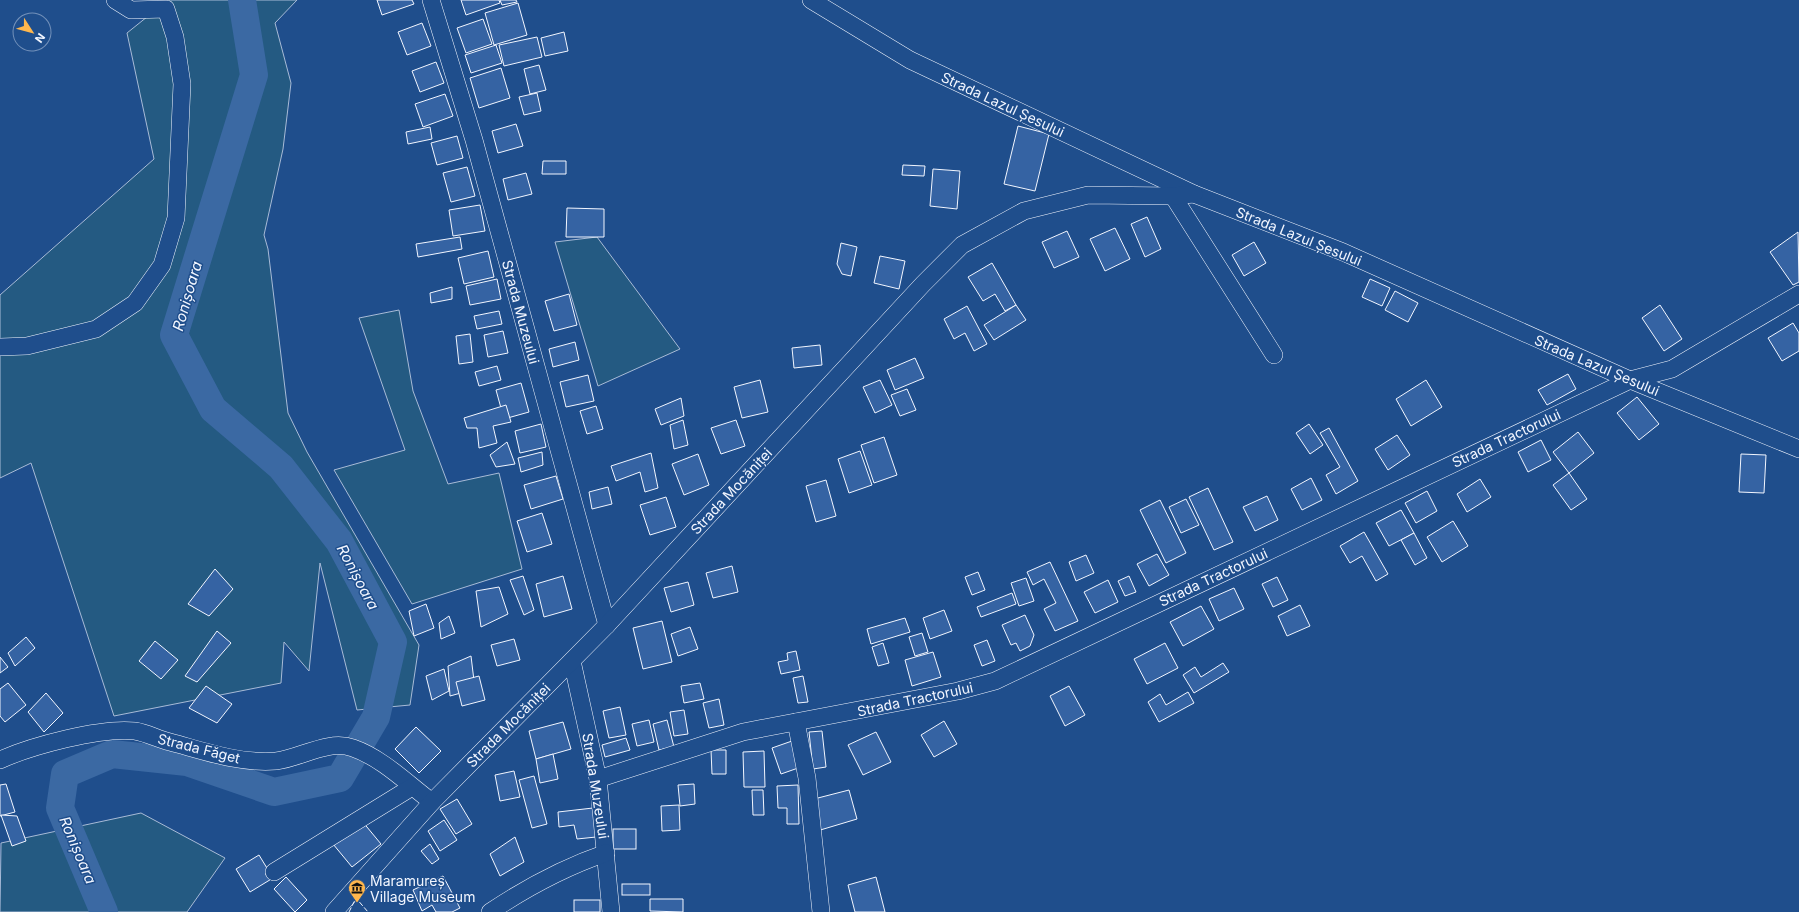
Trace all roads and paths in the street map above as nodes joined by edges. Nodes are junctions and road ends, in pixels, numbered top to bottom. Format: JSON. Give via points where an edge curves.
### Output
{"nodes":[{"id":1,"x":115,"y":0,"type":"edge"},
{"id":2,"x":431,"y":0,"type":"edge"},
{"id":3,"x":811,"y":0,"type":"edge"},
{"id":4,"x":166,"y":5,"type":"edge"},
{"id":5,"x":1194,"y":194,"type":"junction"},
{"id":6,"x":1173,"y":196,"type":"junction"},
{"id":7,"x":1799,"y":294,"type":"edge"},
{"id":8,"x":0,"y":347,"type":"edge"},
{"id":9,"x":1274,"y":355,"type":"dead end"},
{"id":10,"x":1630,"y":380,"type":"junction"},
{"id":11,"x":1799,"y":449,"type":"edge"},
{"id":12,"x":607,"y":625,"type":"junction"},
{"id":13,"x":572,"y":661,"type":"junction"},
{"id":14,"x":796,"y":722,"type":"junction"},
{"id":15,"x":0,"y":760,"type":"edge"},
{"id":16,"x":598,"y":779,"type":"junction"},
{"id":17,"x":412,"y":787,"type":"junction"},
{"id":18,"x":432,"y":802,"type":"junction"},
{"id":19,"x":606,"y":853,"type":"junction"},
{"id":20,"x":274,"y":872,"type":"dead end"},
{"id":21,"x":334,"y":912,"type":"edge"},
{"id":22,"x":490,"y":912,"type":"edge"},
{"id":23,"x":611,"y":912,"type":"edge"},
{"id":24,"x":821,"y":912,"type":"edge"}],
"edges":[{"from":1,"to":4,"type":"street","via":[[131,10]]},
{"from":2,"to":12,"type":"street","name":"Strada Muzeului","via":[[474,140]]},
{"from":3,"to":5,"type":"street","name":"Strada Lazul Șesului","via":[[910,60]]},
{"from":4,"to":8,"type":"street","via":[[176,37],[182,84],[176,218],[162,265],[135,303],[96,329],[27,346]]},
{"from":5,"to":6,"type":"street","name":"Strada Mocăniței"},
{"from":5,"to":10,"type":"street","name":"Strada Lazul Șesului","via":[[1343,252]]},
{"from":6,"to":9,"type":"street"},
{"from":6,"to":12,"type":"street","name":"Strada Mocăniței","via":[[1088,195],[1024,211],[962,245]]},
{"from":7,"to":10,"type":"street","name":"Strada Tractorului","via":[[1672,369]]},
{"from":10,"to":11,"type":"street","name":"Strada Lazul Șesului"},
{"from":10,"to":14,"type":"street","name":"Strada Tractorului","via":[[995,681],[958,691]]},
{"from":12,"to":13,"type":"street","name":"Strada Mocăniței"},
{"from":13,"to":16,"type":"street","name":"Strada Muzeului"},
{"from":13,"to":18,"type":"street","name":"Strada Mocăniței"},
{"from":14,"to":16,"type":"street","name":"Strada Tractorului","via":[[744,732]]},
{"from":14,"to":24,"type":"street","via":[[807,778]]},
{"from":15,"to":17,"type":"street","name":"Strada Făget","via":[[60,741],[113,731],[136,731],[228,758],[244,760],[276,761],[320,748],[352,747],[376,759]]},
{"from":16,"to":19,"type":"street","name":"Strada Muzeului"},
{"from":17,"to":18,"type":"street","name":"Strada Făget"},
{"from":17,"to":20,"type":"street"},
{"from":18,"to":21,"type":"street","name":"Strada Mocăniței"},
{"from":19,"to":22,"type":"street","via":[[578,862],[512,897]]},
{"from":19,"to":23,"type":"street","name":"Strada Muzeului"}]}
